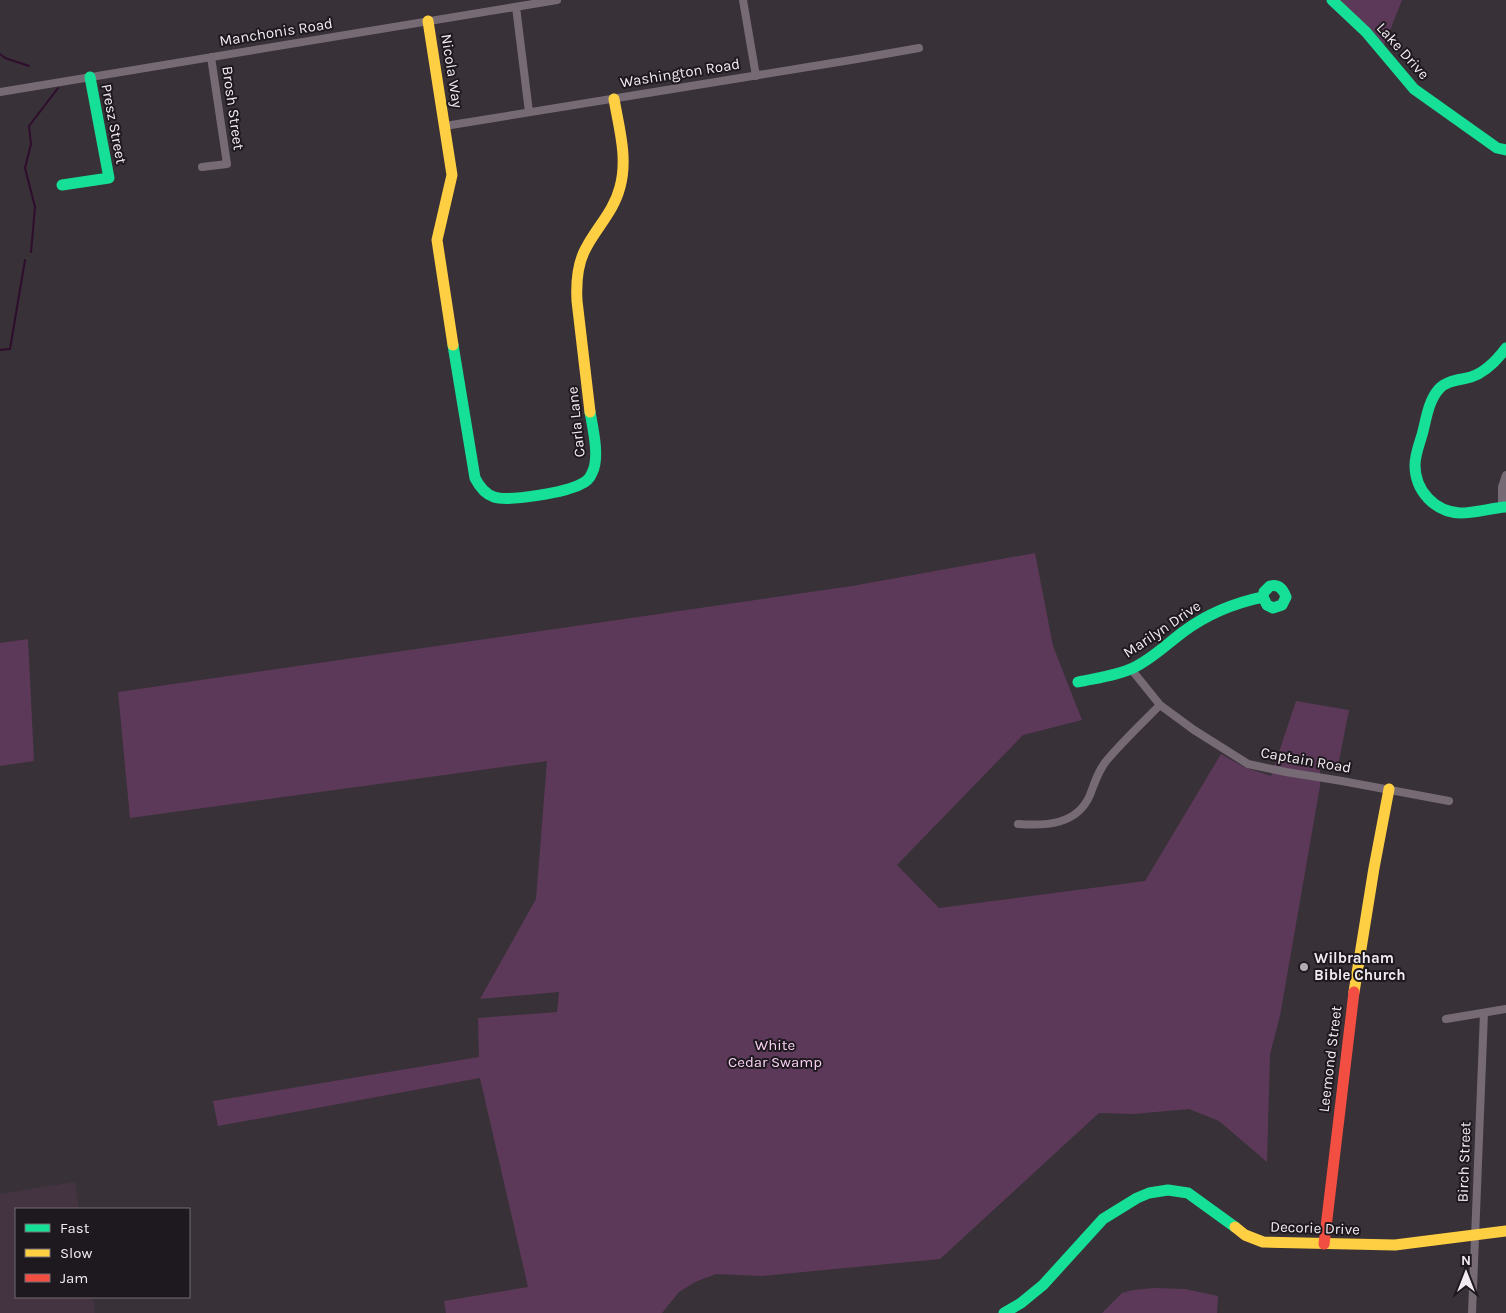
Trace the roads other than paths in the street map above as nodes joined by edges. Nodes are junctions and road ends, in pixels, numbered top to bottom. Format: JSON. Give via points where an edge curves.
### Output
{"nodes":[{"id":1,"x":557,"y":0,"type":"edge"},
{"id":2,"x":742,"y":0,"type":"edge"},
{"id":3,"x":1332,"y":0,"type":"edge"},
{"id":4,"x":516,"y":7,"type":"junction"},
{"id":5,"x":428,"y":20,"type":"junction"},
{"id":6,"x":919,"y":48,"type":"dead end"},
{"id":7,"x":211,"y":56,"type":"junction"},
{"id":8,"x":756,"y":76,"type":"junction"},
{"id":9,"x":90,"y":77,"type":"junction"},
{"id":10,"x":0,"y":92,"type":"edge"},
{"id":11,"x":614,"y":99,"type":"junction"},
{"id":12,"x":530,"y":112,"type":"junction"},
{"id":13,"x":445,"y":126,"type":"junction"},
{"id":14,"x":1506,"y":150,"type":"edge"},
{"id":15,"x":202,"y":168,"type":"dead end"},
{"id":16,"x":62,"y":185,"type":"dead end"},
{"id":17,"x":1506,"y":349,"type":"edge"},
{"id":18,"x":1506,"y":475,"type":"edge"},
{"id":19,"x":1504,"y":507,"type":"edge"},
{"id":20,"x":1262,"y":597,"type":"dead end"},
{"id":21,"x":1131,"y":669,"type":"junction"},
{"id":22,"x":1078,"y":682,"type":"dead end"},
{"id":23,"x":1160,"y":704,"type":"junction"},
{"id":24,"x":1388,"y":790,"type":"junction"},
{"id":25,"x":1448,"y":801,"type":"dead end"},
{"id":26,"x":1018,"y":824,"type":"dead end"},
{"id":27,"x":1506,"y":1009,"type":"edge"},
{"id":28,"x":1484,"y":1013,"type":"junction"},
{"id":29,"x":1446,"y":1019,"type":"dead end"},
{"id":30,"x":1506,"y":1231,"type":"edge"},
{"id":31,"x":1475,"y":1235,"type":"junction"},
{"id":32,"x":1324,"y":1244,"type":"junction"},
{"id":33,"x":1004,"y":1313,"type":"edge"},
{"id":34,"x":1472,"y":1313,"type":"edge"}],
"edges":[{"from":1,"to":4,"type":"street","name":"Manchonis Road"},
{"from":2,"to":8,"type":"street"},
{"from":3,"to":14,"type":"street","name":"Lake Drive","via":[[1366,32],[1414,89],[1497,148]]},
{"from":4,"to":5,"type":"street","name":"Manchonis Road"},
{"from":4,"to":12,"type":"street"},
{"from":5,"to":7,"type":"street","name":"Manchonis Road"},
{"from":5,"to":13,"type":"street","name":"Nicola Way"},
{"from":6,"to":8,"type":"street","name":"Washington Road"},
{"from":7,"to":9,"type":"street","name":"Manchonis Road"},
{"from":7,"to":15,"type":"street","name":"Brosh Street","via":[[227,164]]},
{"from":8,"to":11,"type":"street","name":"Washington Road"},
{"from":9,"to":10,"type":"street","name":"Manchonis Road"},
{"from":9,"to":16,"type":"street","name":"Presz Street","via":[[109,178]]},
{"from":11,"to":12,"type":"street","name":"Washington Road"},
{"from":11,"to":13,"type":"street","name":"Carla Lane","via":[[622,151],[621,185],[608,217],[585,251],[577,280],[595,452],[594,470],[576,487],[514,498],[487,494],[478,484],[474,471],[437,246],[438,226],[452,181]]},
{"from":12,"to":13,"type":"street","name":"Washington Road"},
{"from":17,"to":19,"type":"street","via":[[1480,373],[1439,389],[1415,468],[1423,493],[1439,508],[1459,513]]},
{"from":18,"to":19,"type":"street","via":[[1502,487]]},
{"from":20,"to":21,"type":"street","name":"Marilyn Drive","via":[[1210,615]]},
{"from":21,"to":22,"type":"street","name":"Marilyn Drive"},
{"from":21,"to":23,"type":"street","name":"Captain Road"},
{"from":23,"to":24,"type":"street","name":"Captain Road","via":[[1248,764]]},
{"from":23,"to":26,"type":"street","via":[[1107,760],[1086,803],[1074,815],[1056,823]]},
{"from":24,"to":25,"type":"street","name":"Captain Road"},
{"from":24,"to":32,"type":"street","name":"Leemond Street","via":[[1350,1016]]},
{"from":27,"to":28,"type":"street"},
{"from":28,"to":29,"type":"street"},
{"from":28,"to":31,"type":"street","name":"Birch Street"},
{"from":30,"to":31,"type":"street","name":"Decorie Drive"},
{"from":31,"to":32,"type":"street","name":"Decorie Drive","via":[[1395,1245]]},
{"from":31,"to":34,"type":"street","name":"Birch Street"},
{"from":32,"to":33,"type":"street","name":"Decorie Drive","via":[[1256,1241],[1193,1196],[1175,1190],[1156,1192],[1137,1198],[1103,1219],[1043,1285]]}]}
